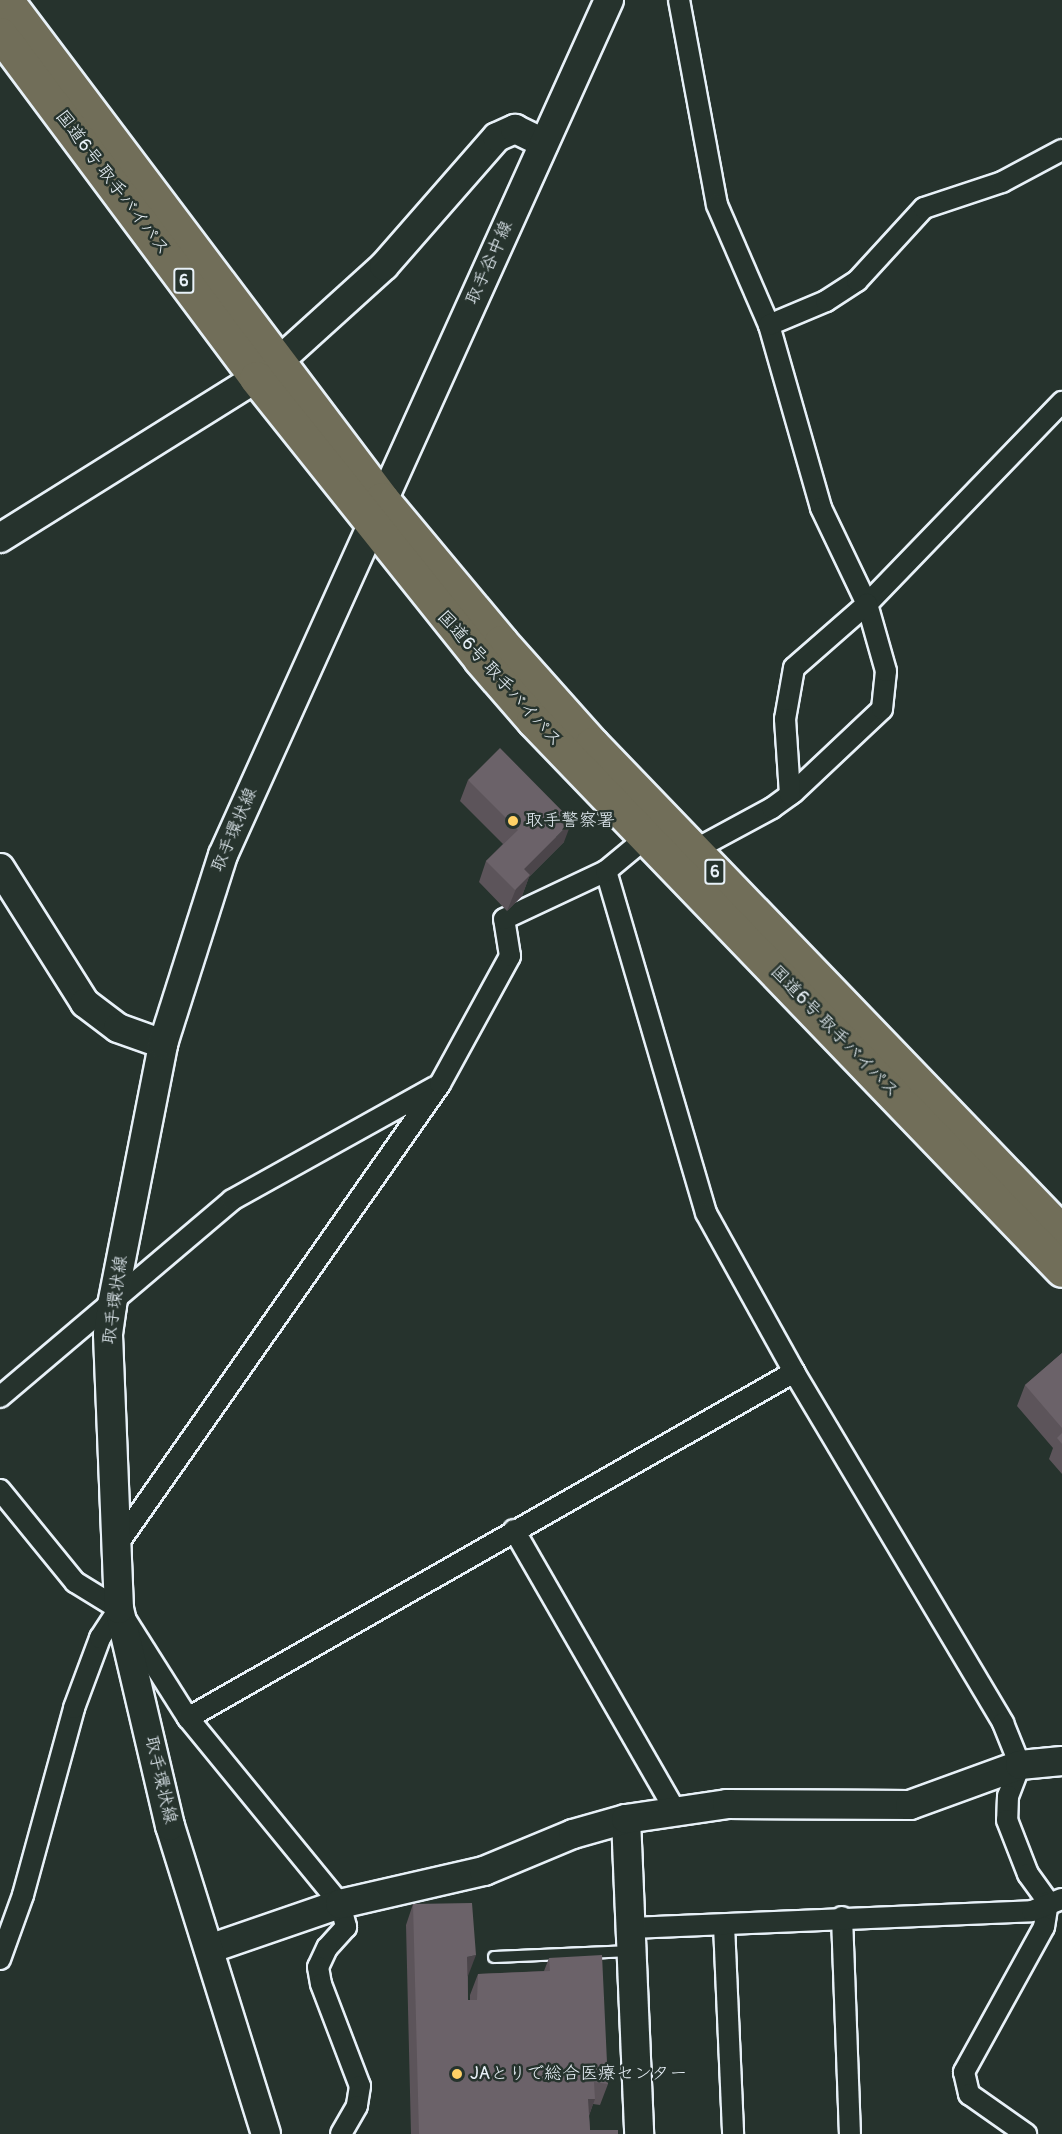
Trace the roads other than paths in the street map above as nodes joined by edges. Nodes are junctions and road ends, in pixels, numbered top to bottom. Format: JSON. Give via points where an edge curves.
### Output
{"nodes":[{"id":1,"x":6,"y":0,"type":"edge"},
{"id":2,"x":609,"y":0,"type":"edge"},
{"id":3,"x":680,"y":0,"type":"edge"},
{"id":4,"x":0,"y":34,"type":"edge"},
{"id":5,"x":544,"y":143,"type":"junction"},
{"id":6,"x":1062,"y":150,"type":"edge"},
{"id":7,"x":769,"y":326,"type":"junction"},
{"id":8,"x":267,"y":370,"type":"junction"},
{"id":9,"x":1062,"y":402,"type":"edge"},
{"id":10,"x":376,"y":512,"type":"junction"},
{"id":11,"x":0,"y":538,"type":"edge"},
{"id":12,"x":867,"y":604,"type":"junction"},
{"id":13,"x":790,"y":795,"type":"junction"},
{"id":14,"x":620,"y":803,"type":"junction"},
{"id":15,"x":647,"y":837,"type":"junction"},
{"id":16,"x":684,"y":857,"type":"junction"},
{"id":17,"x":0,"y":868,"type":"edge"},
{"id":18,"x":606,"y":871,"type":"junction"},
{"id":19,"x":163,"y":1044,"type":"junction"},
{"id":20,"x":440,"y":1084,"type":"junction"},
{"id":21,"x":1062,"y":1232,"type":"edge"},
{"id":22,"x":1062,"y":1270,"type":"edge"},
{"id":23,"x":112,"y":1305,"type":"junction"},
{"id":24,"x":794,"y":1372,"type":"junction"},
{"id":25,"x":0,"y":1397,"type":"edge"},
{"id":26,"x":0,"y":1490,"type":"edge"},
{"id":27,"x":514,"y":1530,"type":"junction"},
{"id":28,"x":117,"y":1545,"type":"junction"},
{"id":29,"x":119,"y":1610,"type":"junction"},
{"id":30,"x":188,"y":1718,"type":"junction"},
{"id":31,"x":1062,"y":1761,"type":"edge"},
{"id":32,"x":1020,"y":1765,"type":"junction"},
{"id":33,"x":675,"y":1810,"type":"junction"},
{"id":34,"x":626,"y":1819,"type":"junction"},
{"id":35,"x":1055,"y":1901,"type":"edge"},
{"id":36,"x":340,"y":1904,"type":"junction"},
{"id":37,"x":842,"y":1917,"type":"junction"},
{"id":38,"x":724,"y":1925,"type":"junction"},
{"id":39,"x":631,"y":1940,"type":"junction"},
{"id":40,"x":208,"y":1949,"type":"junction"},
{"id":41,"x":494,"y":1958,"type":"dead end"},
{"id":42,"x":0,"y":1959,"type":"edge"},
{"id":43,"x":266,"y":2134,"type":"edge"},
{"id":44,"x":341,"y":2134,"type":"edge"},
{"id":45,"x":639,"y":2134,"type":"edge"},
{"id":46,"x":733,"y":2134,"type":"edge"},
{"id":47,"x":850,"y":2134,"type":"edge"},
{"id":48,"x":1026,"y":2134,"type":"edge"}],
"edges":[{"from":1,"to":8,"type":"highway","name":"国道6号 取手バイパス","number":"6"},
{"from":2,"to":5,"type":"street","name":"取手谷中線"},
{"from":3,"to":7,"type":"street","via":[[717,205]]},
{"from":4,"to":8,"type":"highway","name":"国道6号 取手バイパス","number":"6"},
{"from":5,"to":8,"type":"street","via":[[515,129],[497,137],[384,266]]},
{"from":5,"to":10,"type":"street","name":"取手谷中線"},
{"from":6,"to":7,"type":"street","via":[[1002,182],[924,208],[857,282],[826,301]]},
{"from":7,"to":12,"type":"street","via":[[820,508]]},
{"from":8,"to":10,"type":"highway","name":"国道6号 取手バイパス","number":"6"},
{"from":8,"to":11,"type":"street"},
{"from":9,"to":12,"type":"street"},
{"from":10,"to":14,"type":"highway","name":"国道6号 取手バイパス","number":"6","via":[[501,642]]},
{"from":10,"to":19,"type":"street","name":"取手環状線","via":[[223,855]]},
{"from":12,"to":13,"type":"street","via":[[794,668],[785,719]]},
{"from":12,"to":13,"type":"street","via":[[886,671],[882,709]]},
{"from":13,"to":16,"type":"street"},
{"from":14,"to":15,"type":"highway","name":"国道6号 取手バイパス","number":"6"},
{"from":14,"to":16,"type":"highway","name":"国道6号 取手バイパス","number":"6"},
{"from":15,"to":16,"type":"highway","name":"国道6号 取手バイパス","number":"6"},
{"from":15,"to":18,"type":"street"},
{"from":16,"to":21,"type":"highway","name":"国道6号 取手バイパス","number":"6"},
{"from":16,"to":22,"type":"highway","name":"国道6号 取手バイパス","number":"6"},
{"from":17,"to":19,"type":"street","via":[[85,1003],[118,1028]]},
{"from":18,"to":20,"type":"street","via":[[504,919],[510,956]]},
{"from":18,"to":24,"type":"street","via":[[706,1213]]},
{"from":19,"to":23,"type":"street","name":"取手環状線"},
{"from":20,"to":23,"type":"street","via":[[232,1200]]},
{"from":20,"to":28,"type":"street"},
{"from":23,"to":25,"type":"street"},
{"from":23,"to":28,"type":"street","name":"取手環状線","via":[[108,1334]]},
{"from":24,"to":27,"type":"street"},
{"from":24,"to":32,"type":"street","via":[[1003,1723]]},
{"from":26,"to":29,"type":"street","via":[[75,1582]]},
{"from":27,"to":30,"type":"street"},
{"from":27,"to":33,"type":"street"},
{"from":28,"to":29,"type":"street","name":"取手環状線"},
{"from":29,"to":30,"type":"street"},
{"from":29,"to":40,"type":"street","name":"取手環状線","via":[[170,1826]]},
{"from":29,"to":42,"type":"street","via":[[100,1638],[74,1708],[23,1895]]},
{"from":30,"to":36,"type":"street"},
{"from":31,"to":32,"type":"street"},
{"from":32,"to":33,"type":"street","via":[[910,1805],[727,1804]]},
{"from":32,"to":35,"type":"street","via":[[1008,1796],[1007,1820],[1028,1874]]},
{"from":33,"to":34,"type":"street"},
{"from":34,"to":36,"type":"street","via":[[573,1834],[484,1871]]},
{"from":34,"to":39,"type":"street"},
{"from":35,"to":37,"type":"street","via":[[1032,1911]]},
{"from":35,"to":48,"type":"street","via":[[1033,1954],[964,2072],[969,2094]]},
{"from":36,"to":40,"type":"street"},
{"from":36,"to":44,"type":"street","via":[[346,1927],[327,1948],[318,1967],[360,2086],[357,2106]]},
{"from":37,"to":38,"type":"street"},
{"from":37,"to":47,"type":"street"},
{"from":38,"to":39,"type":"street"},
{"from":38,"to":46,"type":"street"},
{"from":39,"to":41,"type":"lane"},
{"from":39,"to":45,"type":"street"},
{"from":40,"to":43,"type":"street","name":"取手環状線"}]}
